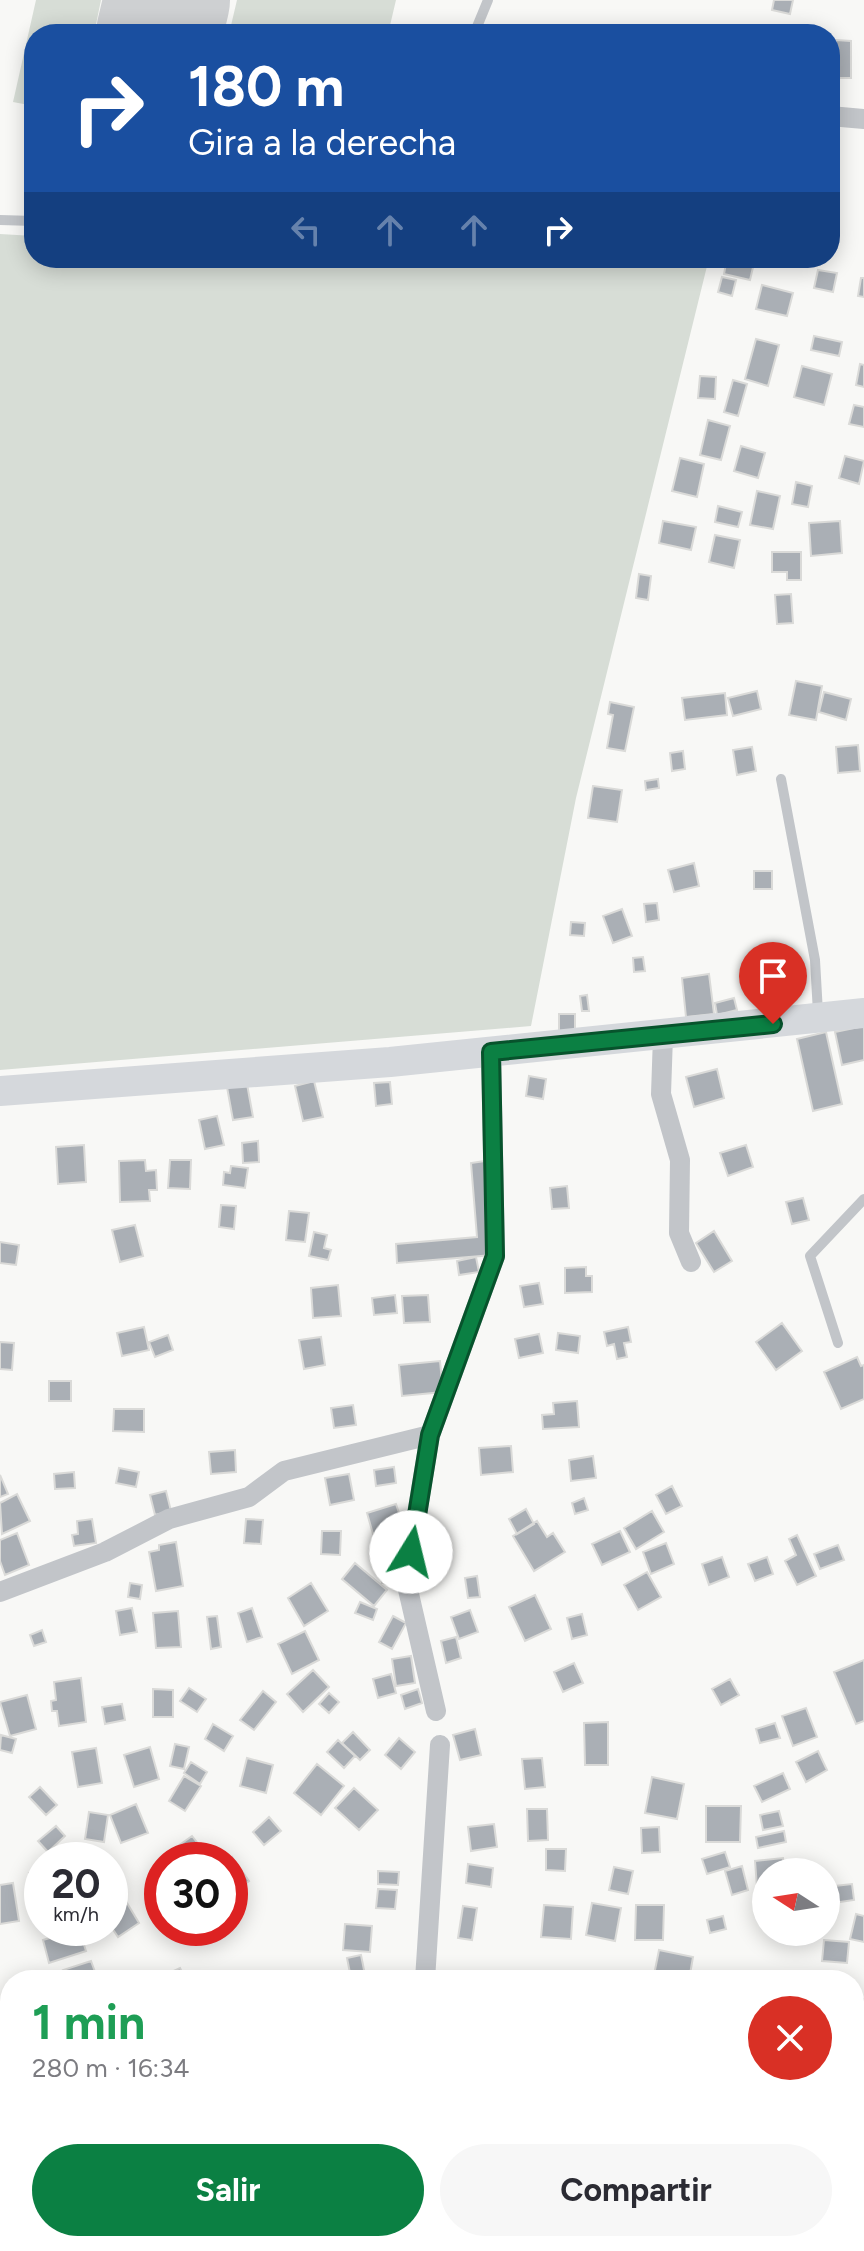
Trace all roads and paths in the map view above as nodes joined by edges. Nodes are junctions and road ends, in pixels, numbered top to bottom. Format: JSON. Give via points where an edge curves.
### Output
{"nodes":[{"id":1,"x":488,"y":0,"type":"edge"},
{"id":2,"x":478,"y":24,"type":"edge"},
{"id":3,"x":840,"y":117,"type":"edge"},
{"id":4,"x":864,"y":119,"type":"edge"},
{"id":5,"x":0,"y":220,"type":"edge"},
{"id":6,"x":24,"y":221,"type":"edge"},
{"id":7,"x":781,"y":779,"type":"dead end"},
{"id":8,"x":864,"y":1013,"type":"edge"},
{"id":9,"x":819,"y":1018,"type":"junction"},
{"id":10,"x":663,"y":1036,"type":"junction"},
{"id":11,"x":491,"y":1052,"type":"junction"},
{"id":12,"x":0,"y":1091,"type":"edge"},
{"id":13,"x":864,"y":1199,"type":"edge"},
{"id":14,"x":691,"y":1262,"type":"dead end"},
{"id":15,"x":838,"y":1343,"type":"dead end"},
{"id":16,"x":430,"y":1435,"type":"junction"},
{"id":17,"x":0,"y":1592,"type":"edge"},
{"id":18,"x":436,"y":1711,"type":"dead end"},
{"id":19,"x":440,"y":1745,"type":"dead end"},
{"id":20,"x":426,"y":1970,"type":"edge"}],
"edges":[{"from":1,"to":2,"type":"lane"},
{"from":3,"to":4,"type":"street"},
{"from":5,"to":6,"type":"lane"},
{"from":7,"to":9,"type":"lane","via":[[815,960]]},
{"from":8,"to":9,"type":"street"},
{"from":9,"to":10,"type":"street"},
{"from":10,"to":11,"type":"street"},
{"from":10,"to":14,"type":"street","via":[[661,1094],[680,1160],[679,1233]]},
{"from":11,"to":12,"type":"street"},
{"from":11,"to":16,"type":"street","via":[[495,1256]]},
{"from":13,"to":15,"type":"lane","via":[[810,1256]]},
{"from":16,"to":17,"type":"street","via":[[284,1471],[249,1497],[169,1519],[105,1552]]},
{"from":16,"to":18,"type":"street","via":[[406,1581]]},
{"from":19,"to":20,"type":"street"}]}
